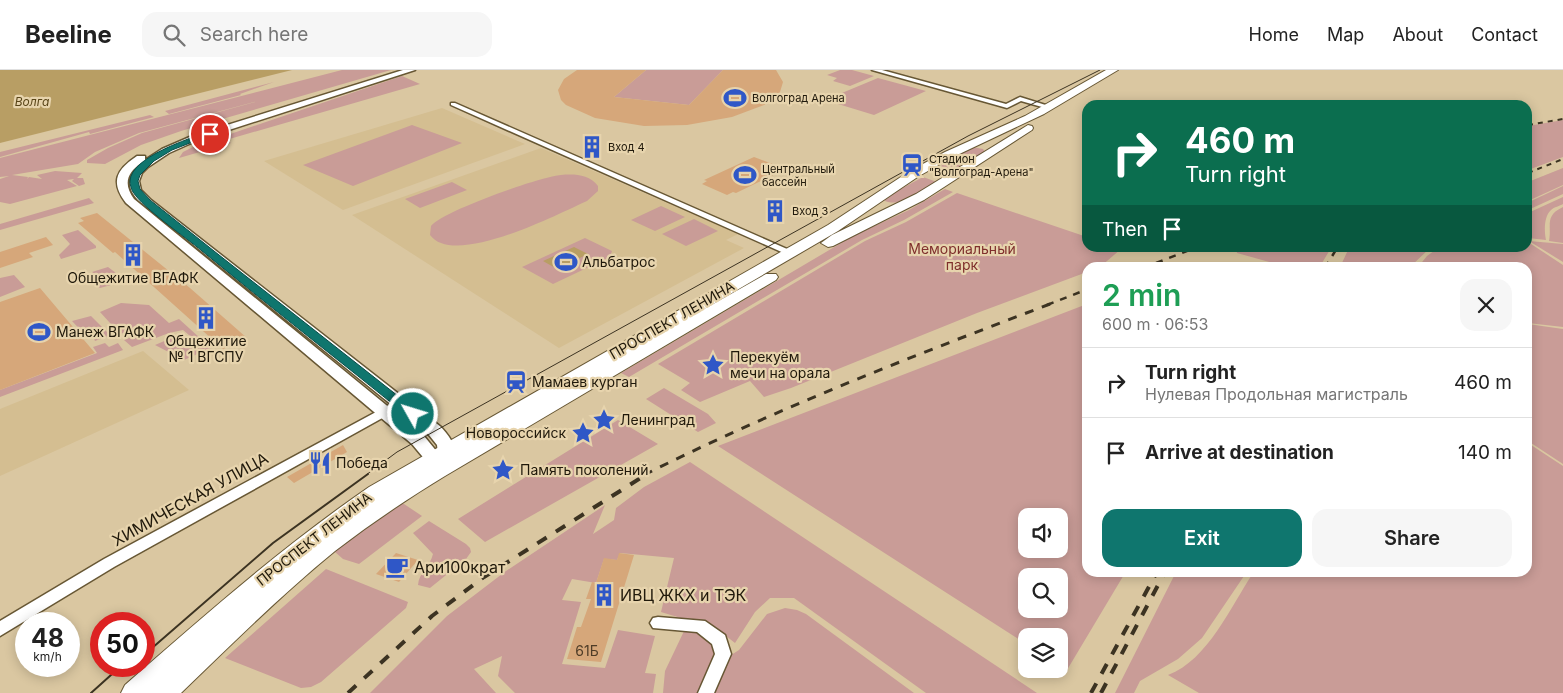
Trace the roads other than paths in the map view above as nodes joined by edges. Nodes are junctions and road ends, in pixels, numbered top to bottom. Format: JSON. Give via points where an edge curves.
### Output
{"nodes":[{"id":1,"x":403,"y":70,"type":"edge"},
{"id":2,"x":411,"y":70,"type":"edge"},
{"id":3,"x":875,"y":70,"type":"edge"},
{"id":4,"x":1113,"y":70,"type":"edge"},
{"id":5,"x":1124,"y":70,"type":"edge"},
{"id":6,"x":453,"y":104,"type":"dead end"},
{"id":7,"x":1049,"y":107,"type":"junction"},
{"id":8,"x":966,"y":146,"type":"junction"},
{"id":9,"x":991,"y":153,"type":"junction"},
{"id":10,"x":874,"y":198,"type":"junction"},
{"id":11,"x":901,"y":207,"type":"junction"},
{"id":12,"x":187,"y":233,"type":"junction"},
{"id":13,"x":173,"y":238,"type":"junction"},
{"id":14,"x":789,"y":252,"type":"junction"},
{"id":15,"x":400,"y":403,"type":"junction"},
{"id":16,"x":384,"y":412,"type":"junction"},
{"id":17,"x":440,"y":459,"type":"junction"},
{"id":18,"x":658,"y":623,"type":"dead end"},
{"id":19,"x":0,"y":629,"type":"edge"},
{"id":20,"x":134,"y":693,"type":"edge"},
{"id":21,"x":163,"y":693,"type":"edge"},
{"id":22,"x":706,"y":693,"type":"edge"}],
"edges":[{"from":1,"to":13,"type":"main road","via":[[187,137],[138,159],[122,177],[123,194]]},
{"from":2,"to":12,"type":"main road","via":[[195,138],[151,159],[136,174],[136,190]]},
{"from":3,"to":7,"type":"street","via":[[1007,106],[1020,99]]},
{"from":4,"to":7,"type":"main road","name":"ПРОСПЕКТ ЛЕНИНА"},
{"from":5,"to":9,"type":"main road","name":"ПРОСПЕКТ ЛЕНИНА"},
{"from":6,"to":14,"type":"street"},
{"from":7,"to":8,"type":"main road","name":"ПРОСПЕКТ ЛЕНИНА"},
{"from":8,"to":9,"type":"main road","via":[[985,147]]},
{"from":8,"to":10,"type":"main road","name":"ПРОСПЕКТ ЛЕНИНА"},
{"from":9,"to":11,"type":"main road","name":"ПРОСПЕКТ ЛЕНИНА"},
{"from":10,"to":11,"type":"main road","via":[[881,206]]},
{"from":10,"to":14,"type":"main road","name":"ПРОСПЕКТ ЛЕНИНА","via":[[833,228]]},
{"from":11,"to":17,"type":"main road","name":"ПРОСПЕКТ ЛЕНИНА","via":[[847,232]]},
{"from":12,"to":13,"type":"main road","via":[[178,232]]},
{"from":12,"to":15,"type":"main road"},
{"from":13,"to":16,"type":"main road"},
{"from":14,"to":17,"type":"main road","name":"ПРОСПЕКТ ЛЕНИНА"},
{"from":15,"to":16,"type":"street","name":"ХИМИЧЕСКАЯ УЛИЦА"},
{"from":15,"to":17,"type":"main road","via":[[439,435]]},
{"from":16,"to":17,"type":"main road"},
{"from":16,"to":19,"type":"street","name":"ХИМИЧЕСКАЯ УЛИЦА","via":[[109,563]]},
{"from":17,"to":20,"type":"main road","name":"ПРОСПЕКТ ЛЕНИНА","via":[[376,492],[334,521],[294,552]]},
{"from":17,"to":21,"type":"main road","name":"ПРОСПЕКТ ЛЕНИНА","via":[[264,598]]},
{"from":18,"to":22,"type":"street","via":[[700,626],[719,640],[723,654]]}]}
